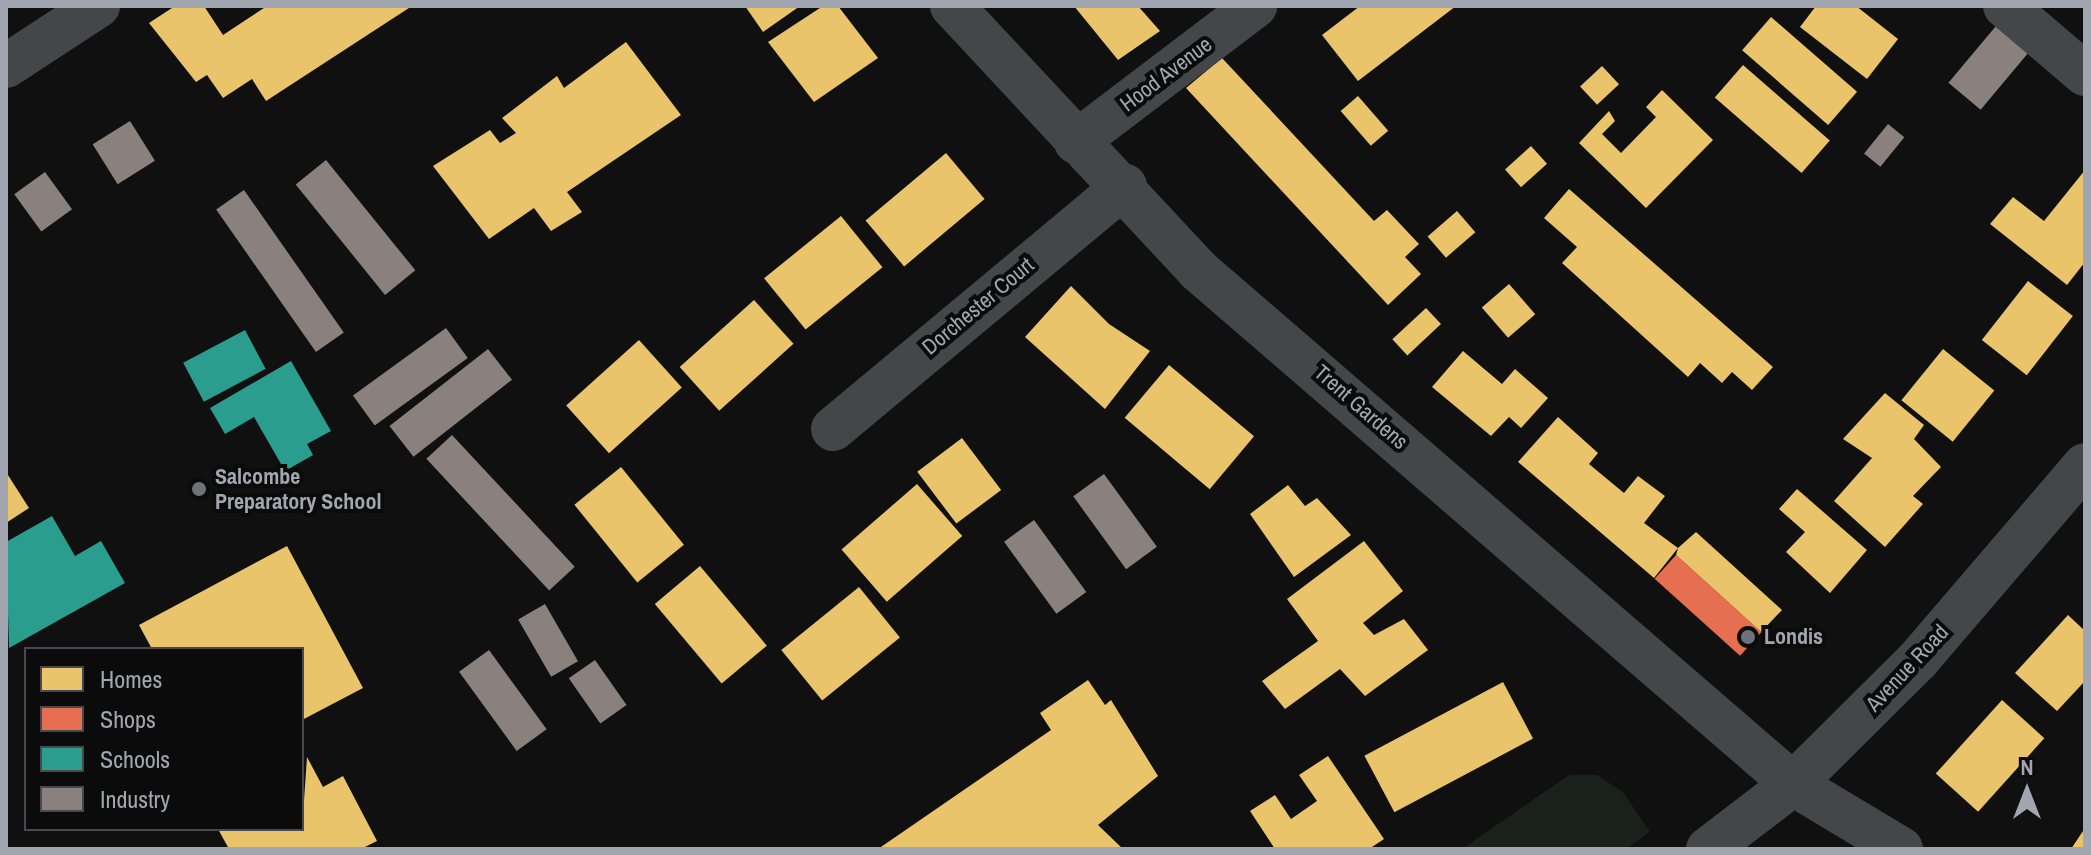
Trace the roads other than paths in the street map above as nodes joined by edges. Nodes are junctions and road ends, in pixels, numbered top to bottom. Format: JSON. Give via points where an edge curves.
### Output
{"nodes":[{"id":1,"x":98,"y":6,"type":"edge"},
{"id":2,"x":952,"y":6,"type":"edge"},
{"id":3,"x":1255,"y":6,"type":"edge"},
{"id":4,"x":2005,"y":6,"type":"edge"},
{"id":5,"x":6,"y":66,"type":"edge"},
{"id":6,"x":2085,"y":74,"type":"edge"},
{"id":7,"x":1076,"y":142,"type":"junction"},
{"id":8,"x":1125,"y":186,"type":"junction"},
{"id":9,"x":833,"y":429,"type":"dead end"},
{"id":10,"x":2085,"y":465,"type":"edge"},
{"id":11,"x":1793,"y":784,"type":"junction"},
{"id":12,"x":1708,"y":849,"type":"edge"},
{"id":13,"x":1901,"y":849,"type":"edge"}],
"edges":[{"from":1,"to":5,"type":"street"},
{"from":2,"to":7,"type":"street","name":"Trent Gardens"},
{"from":3,"to":7,"type":"street","name":"Hood Avenue"},
{"from":4,"to":6,"type":"street"},
{"from":7,"to":8,"type":"street","name":"Trent Gardens"},
{"from":8,"to":9,"type":"street","name":"Dorchester Court"},
{"from":8,"to":11,"type":"street","name":"Trent Gardens","via":[[1198,270]]},
{"from":10,"to":11,"type":"street","name":"Avenue Road","via":[[1917,661]]},
{"from":11,"to":12,"type":"street","name":"Avenue Road"},
{"from":11,"to":13,"type":"street","name":"Trent Gardens"}]}
